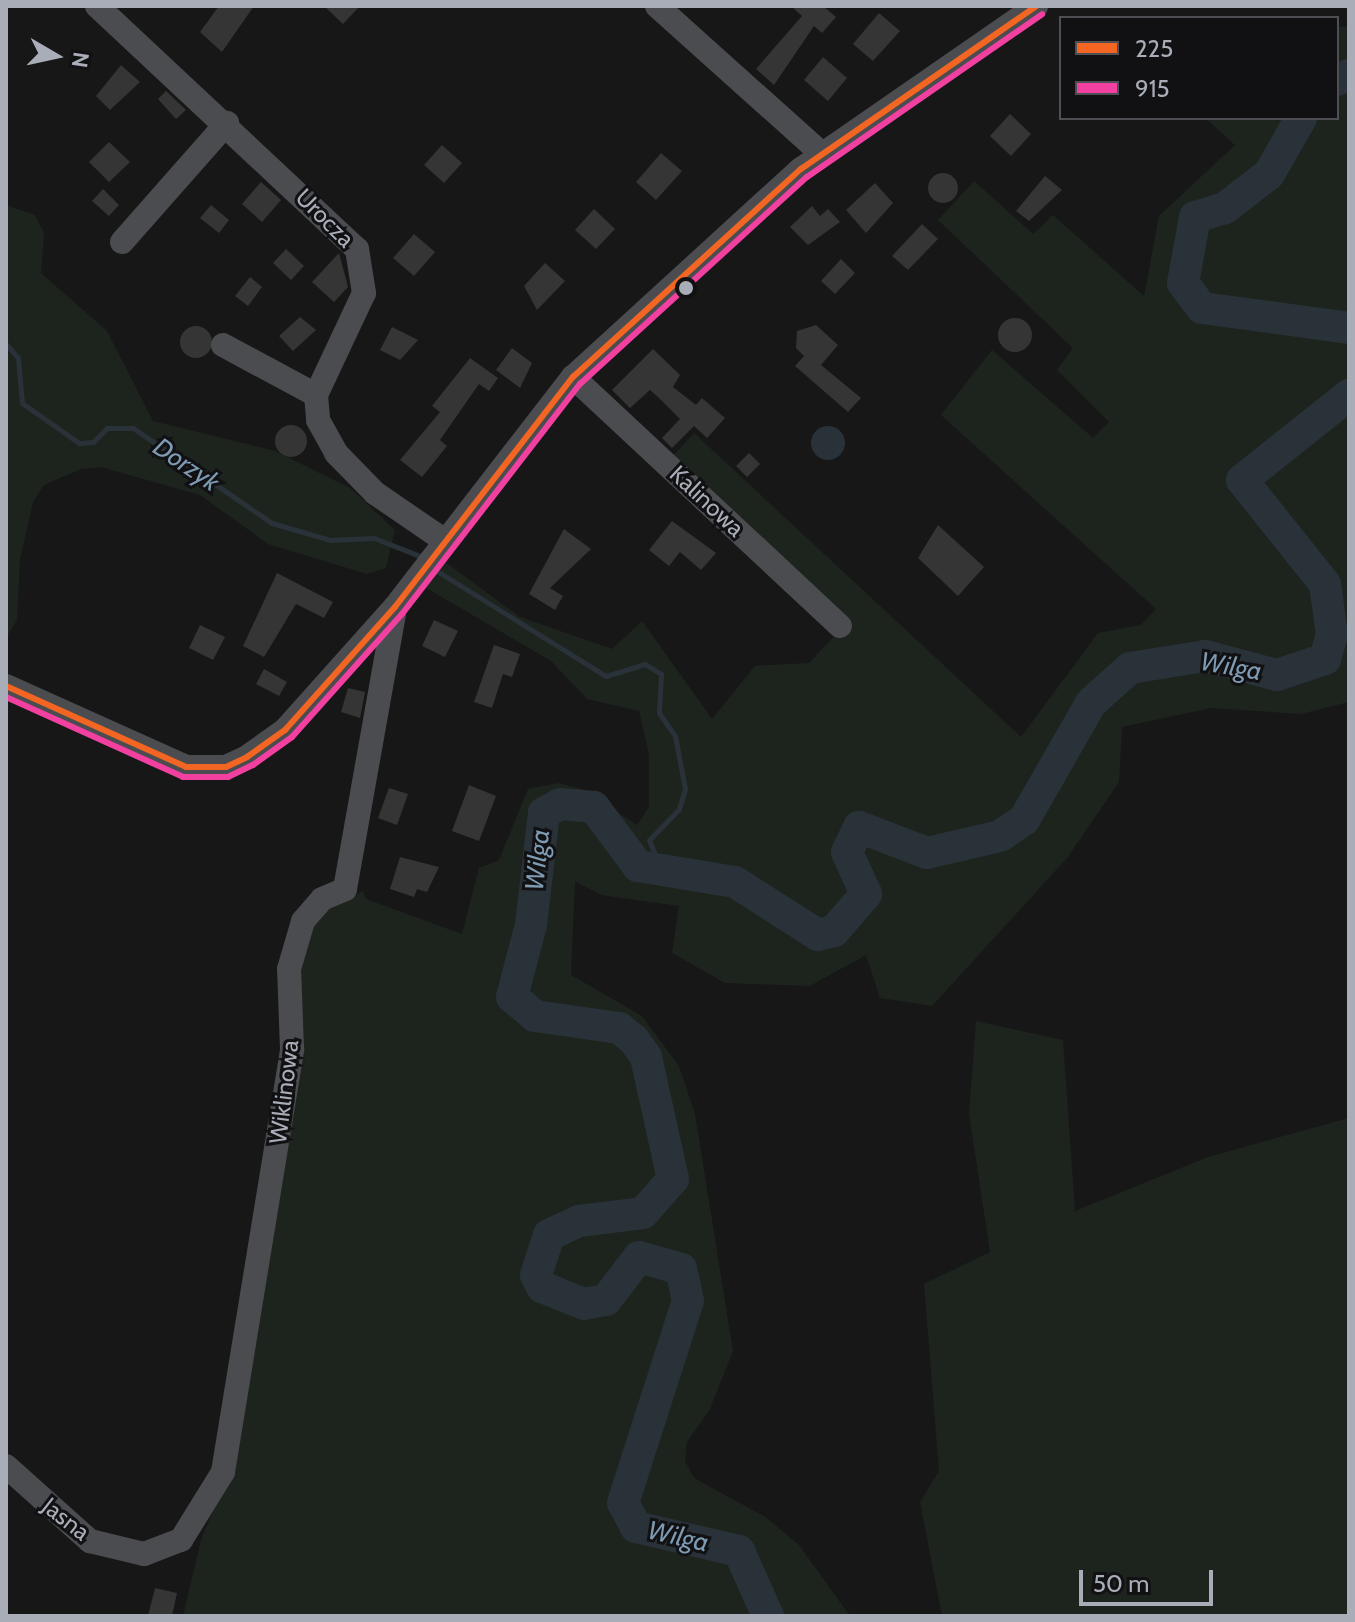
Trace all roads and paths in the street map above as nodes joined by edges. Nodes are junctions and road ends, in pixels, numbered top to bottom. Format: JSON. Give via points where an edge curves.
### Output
{"nodes":[{"id":1,"x":97,"y":6,"type":"edge"},
{"id":2,"x":657,"y":6,"type":"edge"},
{"id":3,"x":1036,"y":6,"type":"edge"},
{"id":4,"x":227,"y":123,"type":"junction"},
{"id":5,"x":822,"y":154,"type":"junction"},
{"id":6,"x":122,"y":242,"type":"dead end"},
{"id":7,"x":223,"y":345,"type":"dead end"},
{"id":8,"x":573,"y":377,"type":"junction"},
{"id":9,"x":316,"y":395,"type":"junction"},
{"id":10,"x":445,"y":541,"type":"junction"},
{"id":11,"x":395,"y":607,"type":"junction"},
{"id":12,"x":840,"y":626,"type":"dead end"},
{"id":13,"x":6,"y":686,"type":"edge"},
{"id":14,"x":6,"y":1466,"type":"edge"},
{"id":15,"x":181,"y":1540,"type":"joint"}],
"edges":[{"from":1,"to":4,"type":"street","name":"Urocza"},
{"from":2,"to":5,"type":"street"},
{"from":3,"to":5,"type":"street"},
{"from":4,"to":6,"type":"street"},
{"from":4,"to":9,"type":"street","name":"Urocza","via":[[357,249],[366,269],[358,313]]},
{"from":5,"to":8,"type":"street"},
{"from":7,"to":9,"type":"street"},
{"from":8,"to":10,"type":"street"},
{"from":8,"to":12,"type":"street","name":"Kalinowa"},
{"from":9,"to":10,"type":"street","via":[[318,420],[336,453],[375,493]]},
{"from":10,"to":11,"type":"street"},
{"from":11,"to":13,"type":"street","via":[[285,730],[226,767],[186,767],[147,754]]},
{"from":11,"to":15,"type":"street","name":"Wiklinowa","via":[[345,889],[322,899],[303,921],[289,969],[292,1049],[223,1472]]},
{"from":14,"to":15,"type":"street","name":"Jasna","via":[[90,1541],[144,1554]]}]}
